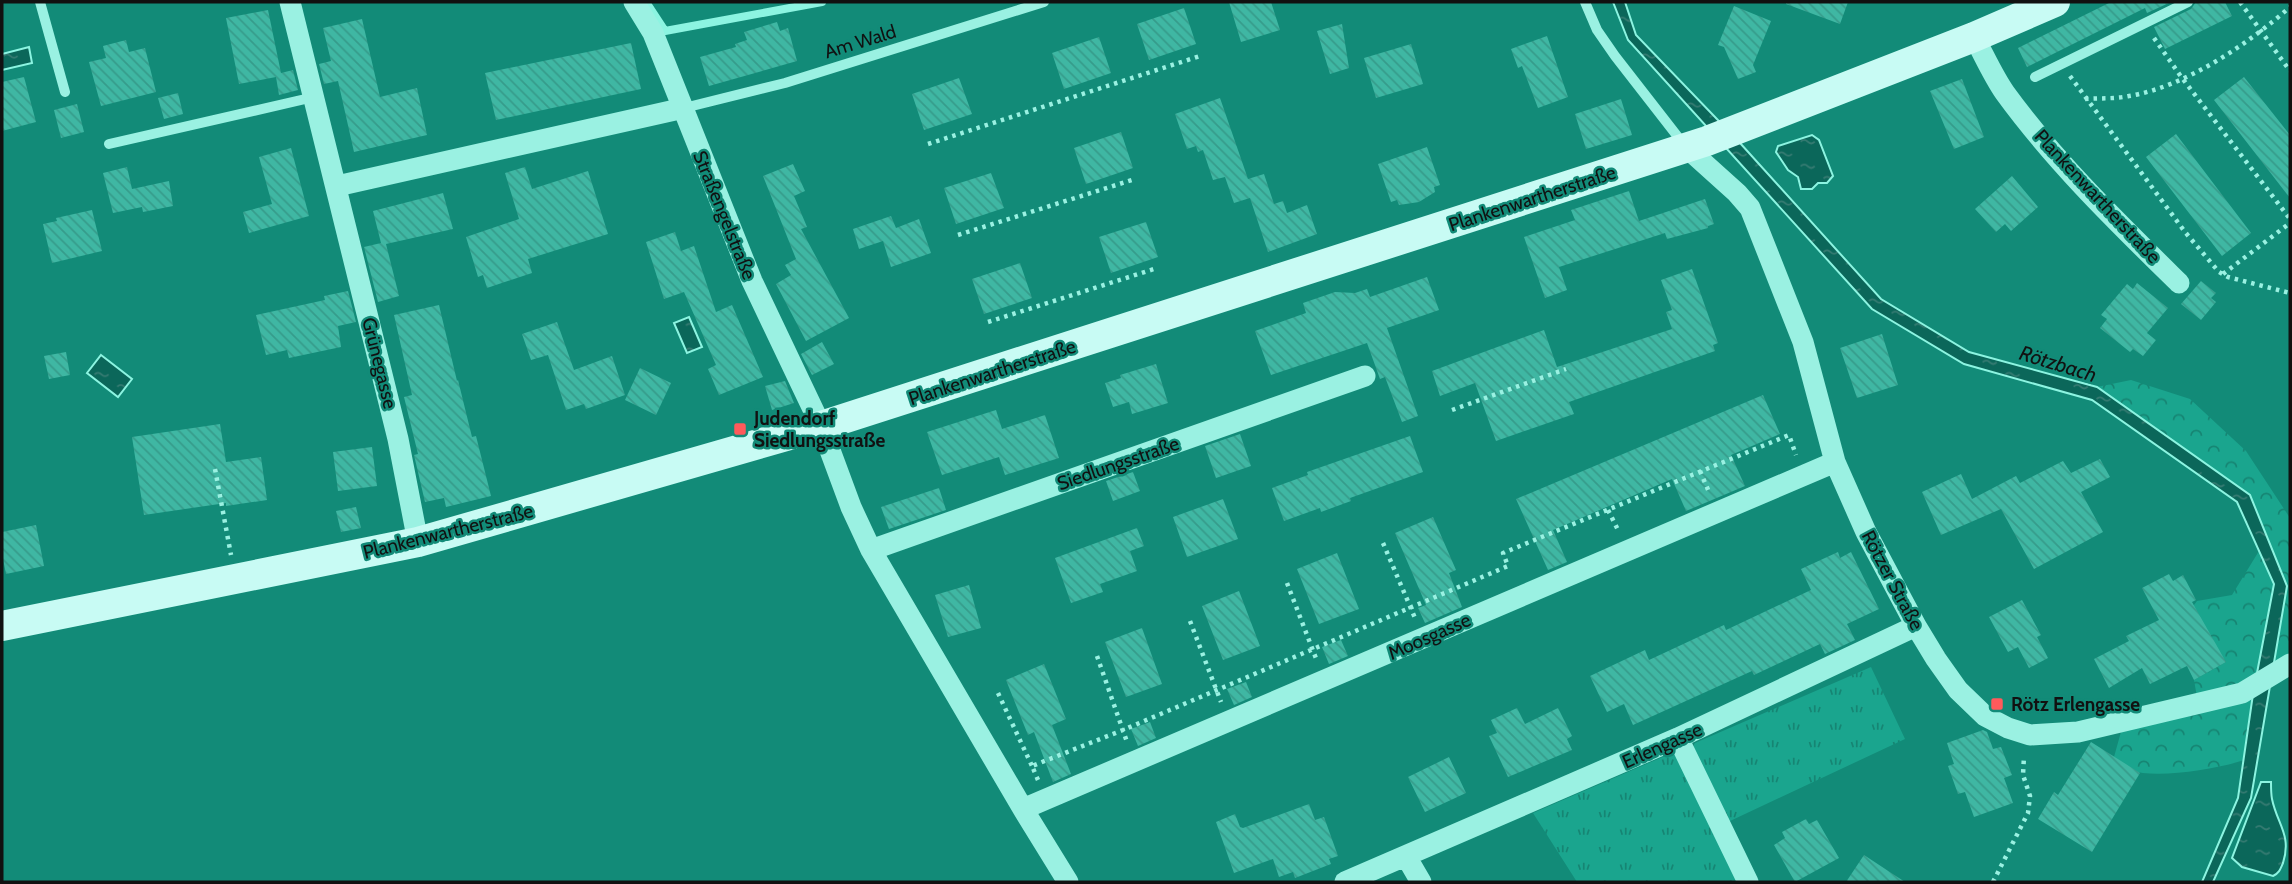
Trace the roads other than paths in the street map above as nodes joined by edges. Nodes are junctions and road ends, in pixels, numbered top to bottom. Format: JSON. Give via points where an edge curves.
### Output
{"nodes":[{"id":1,"x":40,"y":2,"type":"edge"},
{"id":2,"x":290,"y":2,"type":"edge"},
{"id":3,"x":634,"y":2,"type":"edge"},
{"id":4,"x":1044,"y":2,"type":"edge"},
{"id":5,"x":1585,"y":2,"type":"edge"},
{"id":6,"x":2055,"y":2,"type":"edge"},
{"id":7,"x":2188,"y":2,"type":"edge"},
{"id":8,"x":1973,"y":37,"type":"junction"},
{"id":9,"x":2035,"y":76,"type":"dead end"},
{"id":10,"x":65,"y":92,"type":"dead end"},
{"id":11,"x":314,"y":97,"type":"junction"},
{"id":12,"x":684,"y":108,"type":"junction"},
{"id":13,"x":109,"y":144,"type":"dead end"},
{"id":14,"x":1697,"y":145,"type":"junction"},
{"id":15,"x":337,"y":186,"type":"junction"},
{"id":16,"x":2179,"y":283,"type":"dead end"},
{"id":17,"x":1365,"y":376,"type":"dead end"},
{"id":18,"x":821,"y":426,"type":"junction"},
{"id":19,"x":1835,"y":462,"type":"junction"},
{"id":20,"x":418,"y":542,"type":"junction"},
{"id":21,"x":871,"y":550,"type":"junction"},
{"id":22,"x":2,"y":626,"type":"edge"},
{"id":23,"x":1916,"y":626,"type":"junction"},
{"id":24,"x":2284,"y":668,"type":"edge"},
{"id":25,"x":1678,"y":738,"type":"junction"},
{"id":26,"x":1023,"y":809,"type":"junction"},
{"id":27,"x":1407,"y":858,"type":"junction"},
{"id":28,"x":1068,"y":882,"type":"edge"},
{"id":29,"x":1345,"y":882,"type":"edge"},
{"id":30,"x":1420,"y":882,"type":"edge"},
{"id":31,"x":1748,"y":882,"type":"edge"}],
"edges":[{"from":1,"to":10,"type":"lane"},
{"from":2,"to":11,"type":"street","name":"Grünegasse"},
{"from":3,"to":12,"type":"street","name":"Straßengelstraße","via":[[653,33]]},
{"from":4,"to":12,"type":"lane","name":"Am Wald","via":[[785,83]]},
{"from":5,"to":14,"type":"lane","via":[[1609,48]]},
{"from":6,"to":8,"type":"main road","name":"Plankenwartherstraße"},
{"from":7,"to":9,"type":"lane"},
{"from":8,"to":14,"type":"main road","name":"Plankenwartherstraße"},
{"from":8,"to":16,"type":"street","name":"Plankenwartherstraße","via":[[2004,91],[2060,160]]},
{"from":11,"to":13,"type":"lane"},
{"from":11,"to":15,"type":"street","name":"Grünegasse"},
{"from":12,"to":15,"type":"street"},
{"from":12,"to":18,"type":"street","name":"Straßengelstraße","via":[[752,281]]},
{"from":14,"to":18,"type":"main road","name":"Plankenwartherstraße"},
{"from":14,"to":19,"type":"street","name":"Rötzer Straße","via":[[1749,208],[1803,342]]},
{"from":15,"to":20,"type":"street","name":"Grünegasse"},
{"from":17,"to":21,"type":"street","name":"Siedlungsstraße"},
{"from":18,"to":20,"type":"main road","name":"Plankenwartherstraße"},
{"from":18,"to":21,"type":"street"},
{"from":19,"to":23,"type":"street","name":"Rötzer Straße"},
{"from":19,"to":26,"type":"street","name":"Moosgasse"},
{"from":20,"to":22,"type":"main road","name":"Plankenwartherstraße"},
{"from":21,"to":26,"type":"street"},
{"from":23,"to":24,"type":"street","name":"Rötzer Straße","via":[[1958,690],[1985,716],[2030,735],[2078,732],[2242,692]]},
{"from":23,"to":25,"type":"street","name":"Erlengasse"},
{"from":25,"to":27,"type":"street","name":"Erlengasse"},
{"from":25,"to":31,"type":"street"},
{"from":26,"to":28,"type":"street"},
{"from":27,"to":29,"type":"street","name":"Erlengasse"},
{"from":27,"to":30,"type":"street"}]}
